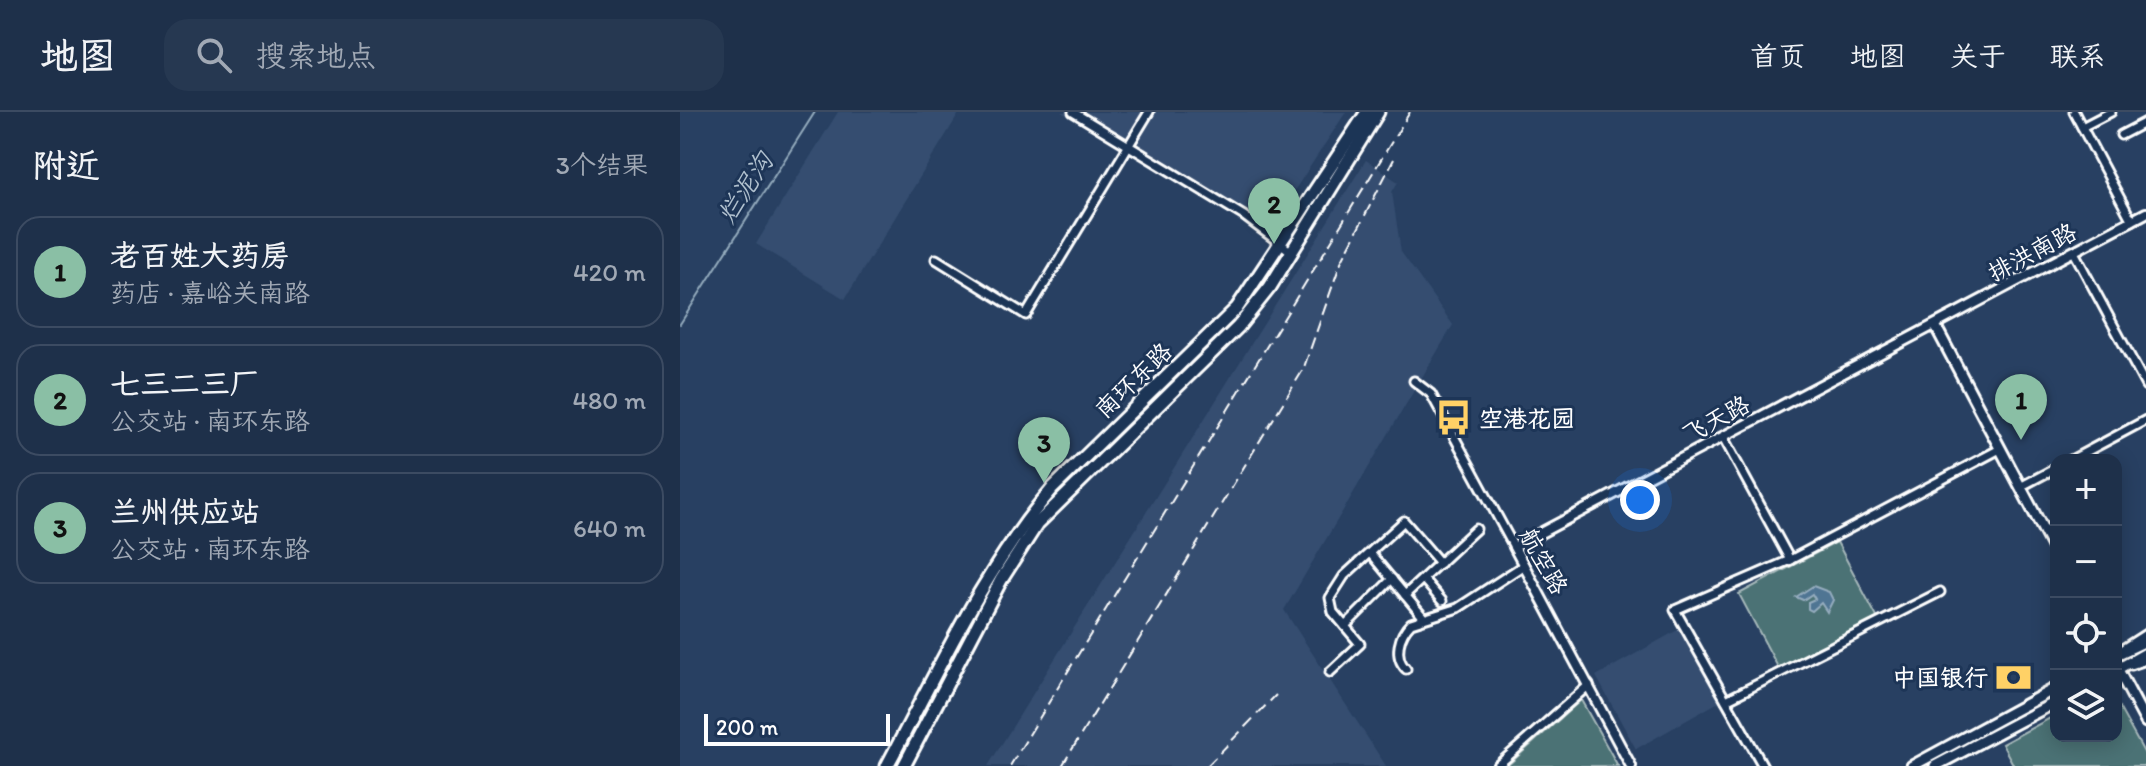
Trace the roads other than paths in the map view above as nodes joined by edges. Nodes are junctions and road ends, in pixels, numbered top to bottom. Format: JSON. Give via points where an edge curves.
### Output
{"nodes":[{"id":1,"x":1073,"y":112,"type":"edge"},
{"id":2,"x":1149,"y":112,"type":"edge"},
{"id":3,"x":1367,"y":112,"type":"edge"},
{"id":4,"x":1378,"y":112,"type":"edge"},
{"id":5,"x":2074,"y":112,"type":"edge"},
{"id":6,"x":2111,"y":112,"type":"edge"},
{"id":7,"x":2146,"y":122,"type":"edge"},
{"id":8,"x":2082,"y":127,"type":"junction"},
{"id":9,"x":2121,"y":135,"type":"dead end"},
{"id":10,"x":1129,"y":145,"type":"junction"},
{"id":11,"x":2146,"y":213,"type":"edge"},
{"id":12,"x":2132,"y":221,"type":"junction"},
{"id":13,"x":1282,"y":244,"type":"junction"},
{"id":14,"x":2074,"y":252,"type":"junction"},
{"id":15,"x":1293,"y":253,"type":"junction"},
{"id":16,"x":936,"y":259,"type":"dead end"},
{"id":17,"x":1936,"y":327,"type":"junction"},
{"id":18,"x":1414,"y":381,"type":"dead end"},
{"id":19,"x":2146,"y":386,"type":"edge"},
{"id":20,"x":2146,"y":420,"type":"edge"},
{"id":21,"x":1723,"y":437,"type":"junction"},
{"id":22,"x":2000,"y":449,"type":"junction"},
{"id":23,"x":2082,"y":454,"type":"edge"},
{"id":24,"x":2050,"y":471,"type":"edge"},
{"id":25,"x":2020,"y":487,"type":"junction"},
{"id":26,"x":1476,"y":529,"type":"dead end"},
{"id":27,"x":2050,"y":543,"type":"edge"},
{"id":28,"x":1514,"y":547,"type":"junction"},
{"id":29,"x":1370,"y":553,"type":"junction"},
{"id":30,"x":1790,"y":560,"type":"junction"},
{"id":31,"x":1440,"y":563,"type":"junction"},
{"id":32,"x":1524,"y":565,"type":"junction"},
{"id":33,"x":1392,"y":579,"type":"junction"},
{"id":34,"x":1423,"y":579,"type":"junction"},
{"id":35,"x":1940,"y":592,"type":"dead end"},
{"id":36,"x":1405,"y":595,"type":"junction"},
{"id":37,"x":1442,"y":601,"type":"dead end"},
{"id":38,"x":1424,"y":618,"type":"junction"},
{"id":39,"x":1345,"y":626,"type":"junction"},
{"id":40,"x":2146,"y":634,"type":"edge"},
{"id":41,"x":2146,"y":641,"type":"edge"},
{"id":42,"x":2122,"y":651,"type":"edge"},
{"id":43,"x":2122,"y":652,"type":"edge"},
{"id":44,"x":2146,"y":653,"type":"edge"},
{"id":45,"x":2146,"y":660,"type":"edge"},
{"id":46,"x":2122,"y":666,"type":"edge"},
{"id":47,"x":2122,"y":667,"type":"edge"},
{"id":48,"x":1406,"y":669,"type":"dead end"},
{"id":49,"x":2118,"y":670,"type":"edge"},
{"id":50,"x":1330,"y":672,"type":"dead end"},
{"id":51,"x":1589,"y":685,"type":"junction"},
{"id":52,"x":2050,"y":691,"type":"edge"},
{"id":53,"x":1726,"y":700,"type":"junction"},
{"id":54,"x":2050,"y":705,"type":"edge"},
{"id":55,"x":2146,"y":722,"type":"edge"},
{"id":56,"x":887,"y":766,"type":"edge"},
{"id":57,"x":904,"y":766,"type":"edge"},
{"id":58,"x":1497,"y":766,"type":"edge"},
{"id":59,"x":1631,"y":766,"type":"edge"},
{"id":60,"x":1763,"y":766,"type":"edge"},
{"id":61,"x":1912,"y":766,"type":"edge"},
{"id":62,"x":1935,"y":766,"type":"edge"}],
"edges":[{"from":1,"to":10,"type":"street"},
{"from":2,"to":10,"type":"street"},
{"from":3,"to":13,"type":"highway","name":"南环东路"},
{"from":4,"to":15,"type":"highway","name":"南环东路"},
{"from":5,"to":8,"type":"street"},
{"from":6,"to":8,"type":"street"},
{"from":7,"to":9,"type":"street"},
{"from":8,"to":12,"type":"street"},
{"from":10,"to":13,"type":"street"},
{"from":10,"to":16,"type":"street","via":[[1026,315]]},
{"from":11,"to":12,"type":"street","name":"排洪南路"},
{"from":12,"to":14,"type":"street","name":"排洪南路"},
{"from":13,"to":15,"type":"street"},
{"from":13,"to":56,"type":"highway","name":"南环东路","via":[[1237,308],[1028,518],[992,571]]},
{"from":14,"to":17,"type":"street","name":"排洪南路"},
{"from":14,"to":19,"type":"street"},
{"from":15,"to":57,"type":"highway","name":"南环东路","via":[[1238,327],[1037,524],[1001,580]]},
{"from":17,"to":21,"type":"street","name":"飞天路"},
{"from":17,"to":22,"type":"main road"},
{"from":18,"to":28,"type":"street","name":"航空路","via":[[1431,394]]},
{"from":20,"to":23,"type":"street"},
{"from":21,"to":28,"type":"street","name":"飞天路"},
{"from":21,"to":30,"type":"street"},
{"from":22,"to":25,"type":"main road"},
{"from":22,"to":30,"type":"street"},
{"from":24,"to":25,"type":"street"},
{"from":25,"to":27,"type":"main road"},
{"from":26,"to":31,"type":"street"},
{"from":28,"to":32,"type":"street","name":"航空路"},
{"from":29,"to":31,"type":"street","via":[[1404,521]]},
{"from":29,"to":33,"type":"street"},
{"from":29,"to":39,"type":"street","via":[[1344,576],[1330,598]]},
{"from":30,"to":53,"type":"street","via":[[1675,610]]},
{"from":31,"to":34,"type":"street"},
{"from":32,"to":38,"type":"street","via":[[1458,608]]},
{"from":32,"to":51,"type":"street","name":"航空路"},
{"from":33,"to":36,"type":"street"},
{"from":33,"to":39,"type":"street"},
{"from":34,"to":36,"type":"street"},
{"from":34,"to":37,"type":"street"},
{"from":35,"to":53,"type":"street"},
{"from":36,"to":38,"type":"street"},
{"from":38,"to":48,"type":"street","via":[[1411,623],[1401,636],[1399,660]]},
{"from":39,"to":50,"type":"street","via":[[1360,644]]},
{"from":40,"to":42,"type":"street"},
{"from":41,"to":43,"type":"main road"},
{"from":44,"to":46,"type":"main road"},
{"from":45,"to":47,"type":"street"},
{"from":49,"to":55,"type":"main road"},
{"from":51,"to":58,"type":"street"},
{"from":51,"to":59,"type":"street","name":"航空路"},
{"from":52,"to":61,"type":"main road"},
{"from":53,"to":60,"type":"street"},
{"from":54,"to":62,"type":"main road"}]}
